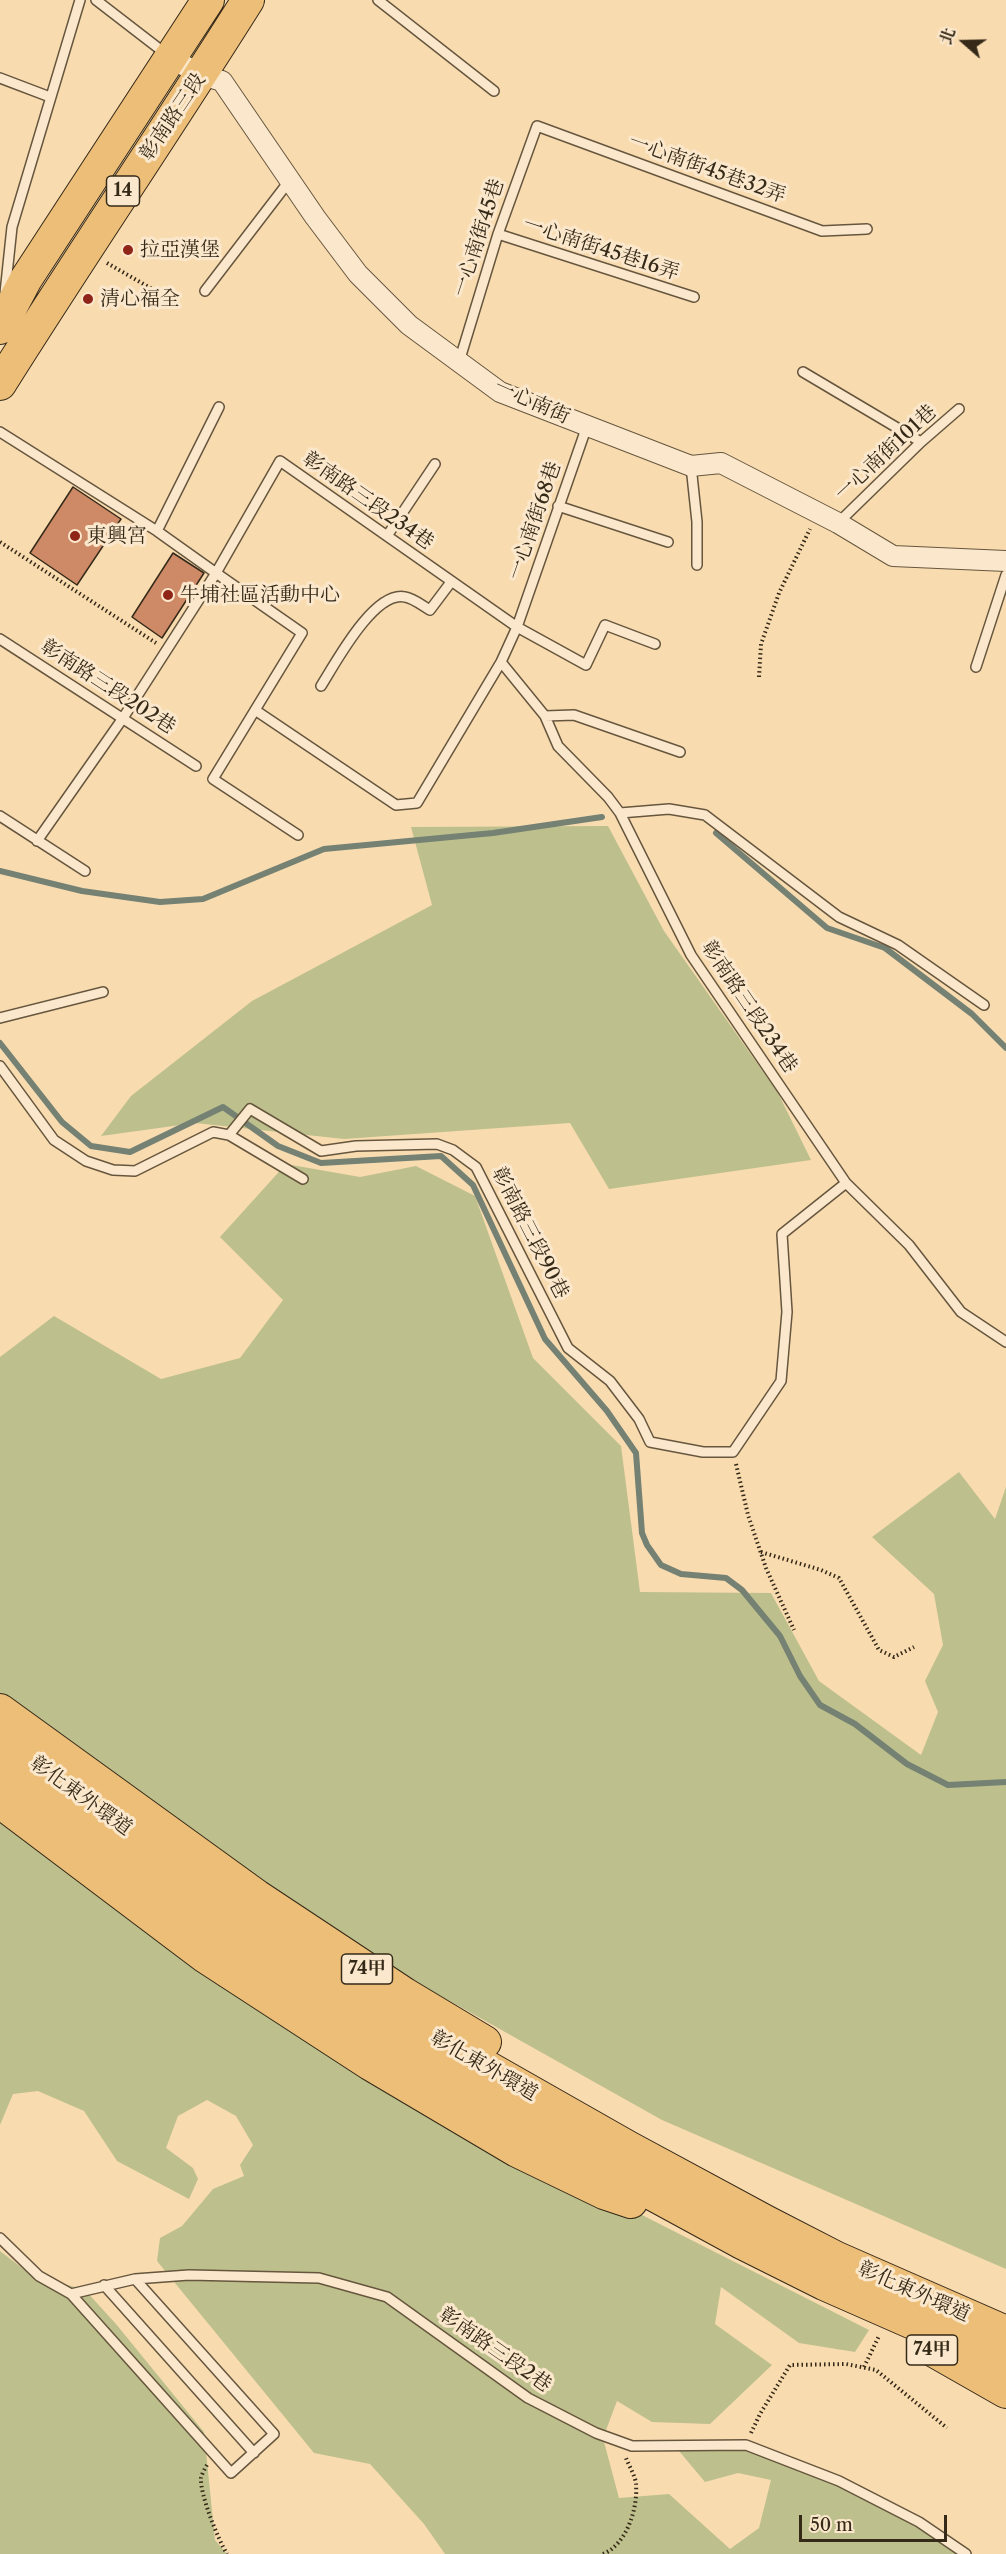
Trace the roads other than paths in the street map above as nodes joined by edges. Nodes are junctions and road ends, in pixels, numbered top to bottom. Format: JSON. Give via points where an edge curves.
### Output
{"nodes":[{"id":1,"x":80,"y":0,"type":"edge"},
{"id":2,"x":96,"y":0,"type":"edge"},
{"id":3,"x":208,"y":0,"type":"edge"},
{"id":4,"x":248,"y":0,"type":"edge"},
{"id":5,"x":378,"y":0,"type":"edge"},
{"id":6,"x":171,"y":58,"type":"junction"},
{"id":7,"x":201,"y":75,"type":"junction"},
{"id":8,"x":0,"y":78,"type":"edge"},
{"id":9,"x":494,"y":91,"type":"dead end"},
{"id":10,"x":50,"y":97,"type":"junction"},
{"id":11,"x":537,"y":126,"type":"joint"},
{"id":12,"x":290,"y":180,"type":"junction"},
{"id":13,"x":867,"y":229,"type":"dead end"},
{"id":14,"x":498,"y":234,"type":"junction"},
{"id":15,"x":5,"y":247,"type":"edge"},
{"id":16,"x":205,"y":291,"type":"dead end"},
{"id":17,"x":694,"y":297,"type":"dead end"},
{"id":18,"x":1,"y":327,"type":"edge"},
{"id":19,"x":458,"y":363,"type":"junction"},
{"id":20,"x":803,"y":372,"type":"dead end"},
{"id":21,"x":0,"y":384,"type":"edge"},
{"id":22,"x":219,"y":407,"type":"dead end"},
{"id":23,"x":959,"y":409,"type":"dead end"},
{"id":24,"x":587,"y":426,"type":"junction"},
{"id":25,"x":0,"y":432,"type":"edge"},
{"id":26,"x":921,"y":442,"type":"junction"},
{"id":27,"x":435,"y":464,"type":"dead end"},
{"id":28,"x":691,"y":466,"type":"junction"},
{"id":29,"x":558,"y":506,"type":"junction"},
{"id":30,"x":838,"y":523,"type":"junction"},
{"id":31,"x":157,"y":531,"type":"junction"},
{"id":32,"x":387,"y":536,"type":"junction"},
{"id":33,"x":668,"y":542,"type":"dead end"},
{"id":34,"x":1006,"y":561,"type":"edge"},
{"id":35,"x":697,"y":565,"type":"dead end"},
{"id":36,"x":216,"y":573,"type":"junction"},
{"id":37,"x":1006,"y":575,"type":"edge"},
{"id":38,"x":451,"y":582,"type":"junction"},
{"id":39,"x":517,"y":627,"type":"junction"},
{"id":40,"x":0,"y":639,"type":"edge"},
{"id":41,"x":655,"y":644,"type":"dead end"},
{"id":42,"x":501,"y":662,"type":"junction"},
{"id":43,"x":976,"y":667,"type":"dead end"},
{"id":44,"x":321,"y":686,"type":"dead end"},
{"id":45,"x":255,"y":710,"type":"junction"},
{"id":46,"x":545,"y":716,"type":"junction"},
{"id":47,"x":123,"y":718,"type":"junction"},
{"id":48,"x":680,"y":752,"type":"dead end"},
{"id":49,"x":196,"y":766,"type":"dead end"},
{"id":50,"x":620,"y":813,"type":"junction"},
{"id":51,"x":0,"y":816,"type":"edge"},
{"id":52,"x":298,"y":835,"type":"dead end"},
{"id":53,"x":38,"y":841,"type":"junction"},
{"id":54,"x":86,"y":871,"type":"dead end"},
{"id":55,"x":103,"y":992,"type":"dead end"},
{"id":56,"x":984,"y":1005,"type":"dead end"},
{"id":57,"x":0,"y":1018,"type":"edge"},
{"id":58,"x":0,"y":1066,"type":"edge"},
{"id":59,"x":229,"y":1135,"type":"junction"},
{"id":60,"x":303,"y":1179,"type":"dead end"},
{"id":61,"x":846,"y":1183,"type":"junction"},
{"id":62,"x":1006,"y":1342,"type":"edge"},
{"id":63,"x":0,"y":1710,"type":"edge"},
{"id":64,"x":0,"y":1737,"type":"edge"},
{"id":65,"x":0,"y":1772,"type":"edge"},
{"id":66,"x":0,"y":1802,"type":"edge"},
{"id":67,"x":745,"y":2210,"type":"junction"},
{"id":68,"x":728,"y":2236,"type":"junction"},
{"id":69,"x":0,"y":2238,"type":"edge"},
{"id":70,"x":135,"y":2279,"type":"junction"},
{"id":71,"x":104,"y":2285,"type":"junction"},
{"id":72,"x":71,"y":2294,"type":"junction"},
{"id":73,"x":875,"y":2298,"type":"junction"},
{"id":74,"x":1006,"y":2314,"type":"edge"},
{"id":75,"x":1006,"y":2332,"type":"edge"},
{"id":76,"x":1006,"y":2364,"type":"edge"},
{"id":77,"x":1006,"y":2392,"type":"edge"},
{"id":78,"x":254,"y":2452,"type":"junction"},
{"id":79,"x":966,"y":2554,"type":"edge"}],
"edges":[{"from":1,"to":10,"type":"lane"},
{"from":2,"to":6,"type":"lane"},
{"from":3,"to":6,"type":"main road","name":"彰南路三段","number":"14"},
{"from":4,"to":7,"type":"main road","name":"彰南路三段","number":"14"},
{"from":5,"to":9,"type":"lane"},
{"from":6,"to":7,"type":"street","name":"一心南街"},
{"from":6,"to":18,"type":"main road","name":"彰南路三段","number":"14","via":[[26,279]]},
{"from":7,"to":12,"type":"street","name":"一心南街","via":[[222,81]]},
{"from":7,"to":21,"type":"main road","name":"彰南路三段","number":"14"},
{"from":8,"to":10,"type":"lane"},
{"from":10,"to":15,"type":"lane"},
{"from":11,"to":13,"type":"lane","name":"一心南街45巷32弄","via":[[822,231]]},
{"from":11,"to":14,"type":"lane","name":"一心南街45巷"},
{"from":12,"to":16,"type":"lane"},
{"from":12,"to":19,"type":"street","name":"一心南街","via":[[358,274],[409,325]]},
{"from":14,"to":17,"type":"lane","name":"一心南街45巷16弄"},
{"from":14,"to":19,"type":"lane","name":"一心南街45巷"},
{"from":15,"to":18,"type":"lane"},
{"from":19,"to":24,"type":"street","name":"一心南街","via":[[500,392]]},
{"from":20,"to":26,"type":"lane"},
{"from":22,"to":31,"type":"lane"},
{"from":23,"to":26,"type":"lane","name":"一心南街101巷"},
{"from":24,"to":28,"type":"street","name":"一心南街"},
{"from":24,"to":29,"type":"lane","name":"一心南街68巷"},
{"from":25,"to":31,"type":"lane"},
{"from":26,"to":30,"type":"lane","name":"一心南街101巷"},
{"from":27,"to":32,"type":"lane"},
{"from":28,"to":30,"type":"street","name":"一心南街","via":[[721,463]]},
{"from":28,"to":35,"type":"lane","via":[[698,522]]},
{"from":29,"to":33,"type":"lane"},
{"from":29,"to":39,"type":"lane","name":"一心南街68巷"},
{"from":30,"to":34,"type":"street","name":"一心南街","via":[[893,556]]},
{"from":31,"to":36,"type":"lane"},
{"from":32,"to":36,"type":"lane","name":"彰南路三段234巷","via":[[280,461]]},
{"from":32,"to":38,"type":"lane","name":"彰南路三段234巷"},
{"from":36,"to":45,"type":"lane","via":[[302,633]]},
{"from":36,"to":47,"type":"lane"},
{"from":37,"to":43,"type":"lane"},
{"from":38,"to":39,"type":"lane","name":"彰南路三段234巷"},
{"from":38,"to":44,"type":"lane","via":[[430,610],[405,597],[390,598],[362,622]]},
{"from":39,"to":41,"type":"lane","name":"彰南路三段234巷","via":[[586,666],[604,626]]},
{"from":39,"to":42,"type":"lane","name":"一心南街68巷"},
{"from":40,"to":47,"type":"lane","name":"彰南路三段202巷"},
{"from":42,"to":45,"type":"lane","name":"一心南街68巷","via":[[417,803],[396,805]]},
{"from":42,"to":46,"type":"lane","name":"彰南路三段234巷"},
{"from":45,"to":52,"type":"lane","via":[[213,779]]},
{"from":46,"to":48,"type":"lane","via":[[574,715]]},
{"from":46,"to":50,"type":"lane","name":"彰南路三段234巷","via":[[558,746]]},
{"from":47,"to":49,"type":"lane","name":"彰南路三段202巷"},
{"from":47,"to":53,"type":"lane"},
{"from":50,"to":56,"type":"lane","via":[[669,809],[705,815],[839,917],[898,945]]},
{"from":50,"to":61,"type":"lane","name":"彰南路三段234巷","via":[[691,955]]},
{"from":51,"to":53,"type":"lane"},
{"from":53,"to":54,"type":"lane"},
{"from":55,"to":57,"type":"lane"},
{"from":58,"to":59,"type":"lane","via":[[54,1140],[86,1161],[112,1170],[135,1171],[213,1131]]},
{"from":59,"to":60,"type":"lane"},
{"from":59,"to":61,"type":"lane","name":"彰南路三段90巷","via":[[250,1109],[321,1151],[437,1144],[453,1150],[476,1167],[568,1348],[610,1381],[639,1419],[650,1442],[703,1452],[733,1452],[781,1380],[787,1312],[782,1234]]},
{"from":61,"to":62,"type":"lane","name":"彰南路三段234巷","via":[[909,1245],[961,1312]]},
{"from":63,"to":67,"type":"main road","number":"74甲","via":[[257,1896],[405,1994],[560,2087]]},
{"from":64,"to":67,"type":"main road","name":"彰化東外環道","number":"74甲","via":[[243,1915],[393,2014]]},
{"from":65,"to":68,"type":"main road","name":"彰化東外環道","number":"74甲","via":[[226,1939],[379,2040]]},
{"from":66,"to":68,"type":"main road","number":"74甲","via":[[204,1956],[380,2070],[518,2151],[595,2188]]},
{"from":67,"to":73,"type":"main road","name":"彰化東外環道","number":"74甲","via":[[837,2258]]},
{"from":68,"to":73,"type":"main road","name":"彰化東外環道","number":"74甲"},
{"from":69,"to":72,"type":"lane","via":[[39,2276]]},
{"from":70,"to":71,"type":"lane","name":"彰南路三段2巷"},
{"from":70,"to":78,"type":"lane","via":[[274,2434]]},
{"from":70,"to":79,"type":"lane","name":"彰南路三段2巷","via":[[189,2275],[319,2278],[387,2296],[528,2398],[596,2433],[632,2446],[746,2445],[840,2481],[919,2522]]},
{"from":71,"to":72,"type":"lane","name":"彰南路三段2巷"},
{"from":71,"to":78,"type":"lane"},
{"from":72,"to":78,"type":"lane","via":[[231,2473]]},
{"from":73,"to":74,"type":"main road","number":"74甲","via":[[965,2298]]},
{"from":73,"to":75,"type":"main road","name":"彰化東外環道","number":"74甲"},
{"from":73,"to":76,"type":"main road","name":"彰化東外環道","number":"74甲"},
{"from":73,"to":77,"type":"main road","number":"74甲","via":[[963,2369]]}]}
